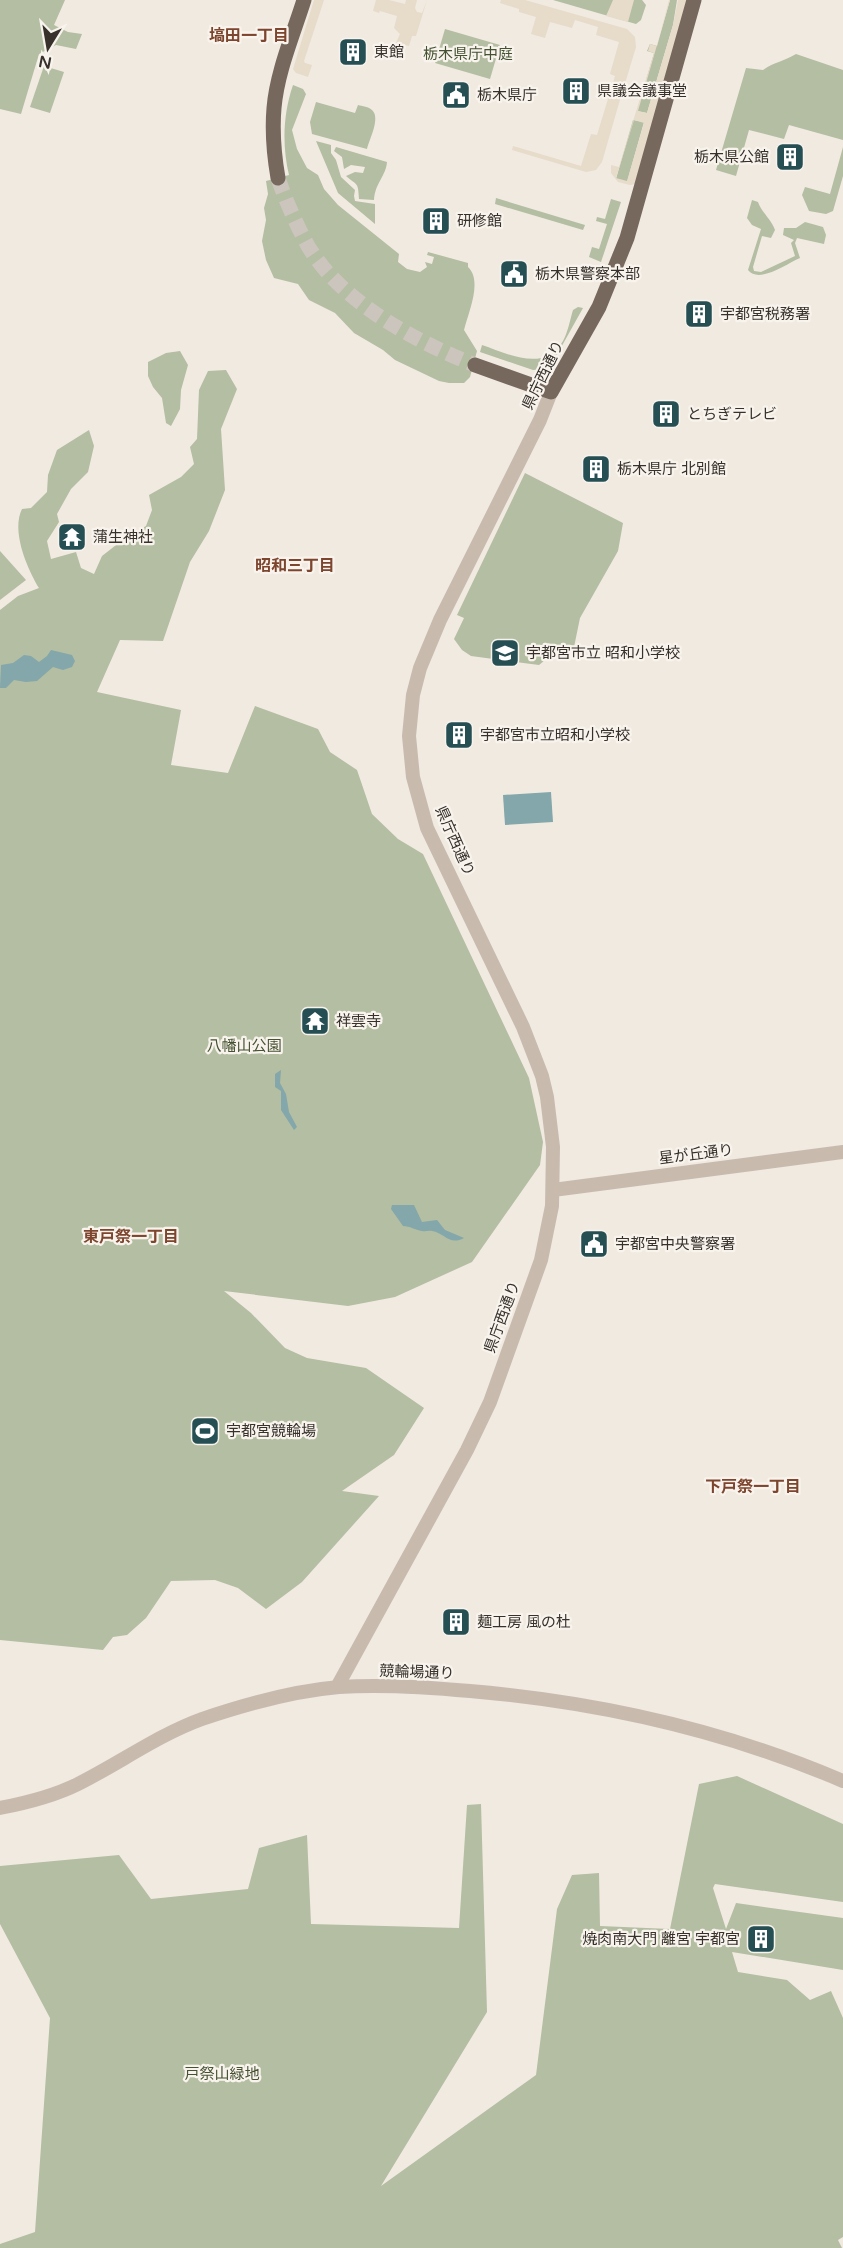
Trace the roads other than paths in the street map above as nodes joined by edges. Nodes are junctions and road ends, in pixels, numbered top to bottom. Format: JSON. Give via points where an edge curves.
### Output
{"nodes":[{"id":1,"x":304,"y":0,"type":"edge"},
{"id":2,"x":694,"y":0,"type":"edge"},
{"id":3,"x":278,"y":178,"type":"tunnel mouth"},
{"id":4,"x":475,"y":365,"type":"tunnel mouth"},
{"id":5,"x":551,"y":392,"type":"junction"},
{"id":6,"x":843,"y":1152,"type":"edge"},
{"id":7,"x":553,"y":1190,"type":"junction"},
{"id":8,"x":337,"y":1687,"type":"junction"},
{"id":9,"x":843,"y":1781,"type":"edge"},
{"id":10,"x":0,"y":1808,"type":"edge"}],
"edges":[{"from":1,"to":3,"type":"main road","via":[[274,105],[273,144]]},
{"from":2,"to":5,"type":"main road","name":"県庁西通り","via":[[614,275]]},
{"from":4,"to":5,"type":"main road"},
{"from":5,"to":7,"type":"street","name":"県庁西通り","via":[[427,649],[413,695],[409,735],[415,785],[427,828],[523,1027],[542,1076],[551,1122]]},
{"from":6,"to":7,"type":"street","name":"星が丘通り"},
{"from":7,"to":8,"type":"street","name":"県庁西通り","via":[[541,1260],[490,1402]]},
{"from":8,"to":9,"type":"street","name":"競輪場通り","via":[[450,1689],[583,1704],[733,1739]]},
{"from":8,"to":10,"type":"street","name":"競輪場通り","via":[[265,1700],[201,1719],[76,1785]]}]}
